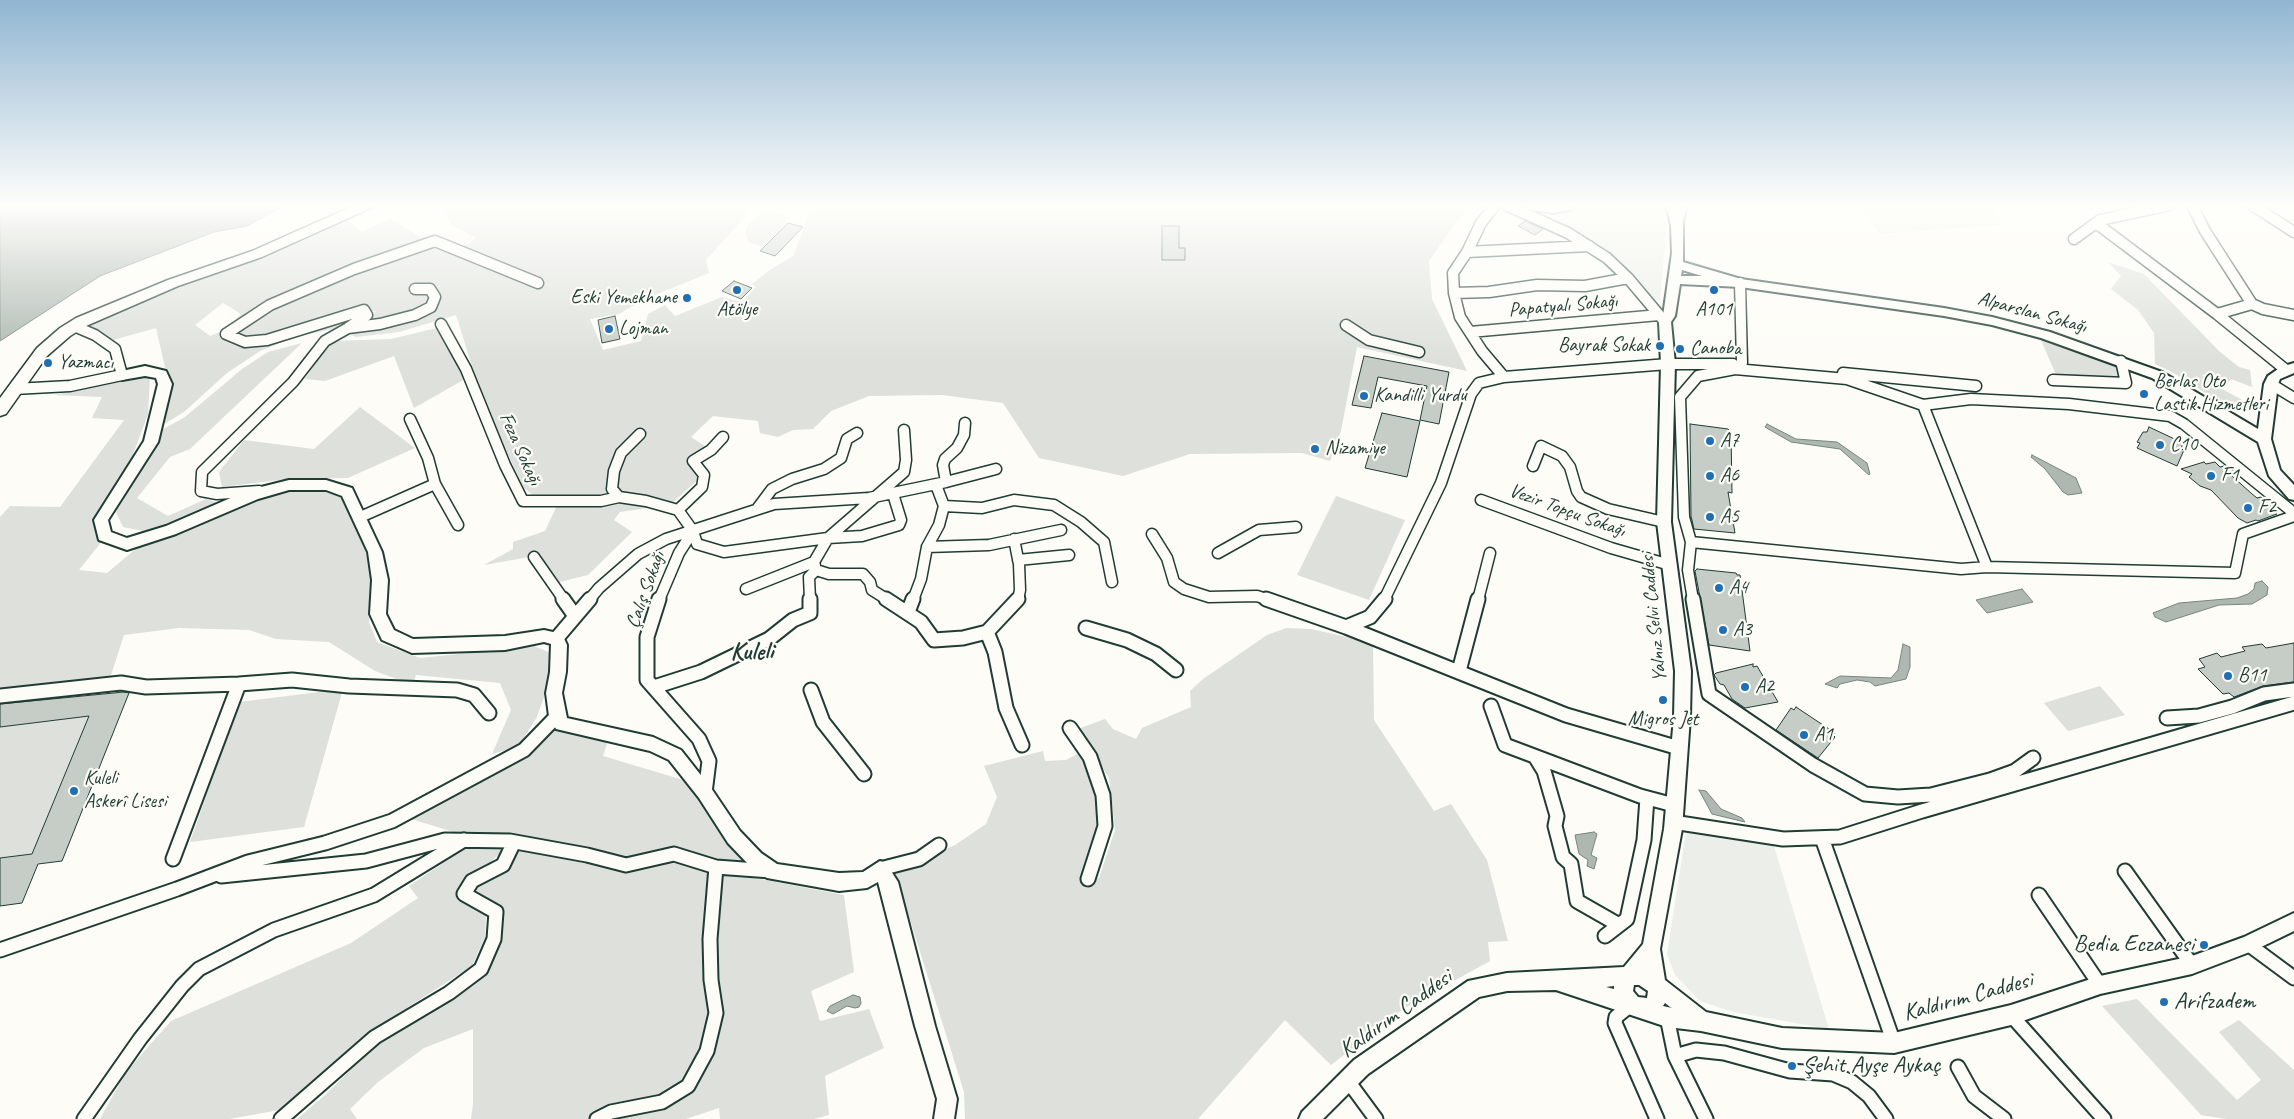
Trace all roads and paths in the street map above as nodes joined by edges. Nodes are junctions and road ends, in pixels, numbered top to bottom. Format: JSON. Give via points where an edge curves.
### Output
{"nodes":[{"id":1,"x":247,"y":257,"type":"edge"},
{"id":2,"x":388,"y":257,"type":"edge"},
{"id":3,"x":475,"y":257,"type":"edge"},
{"id":4,"x":1464,"y":257,"type":"edge"},
{"id":5,"x":1606,"y":257,"type":"edge"},
{"id":6,"x":1676,"y":257,"type":"edge"},
{"id":7,"x":2142,"y":257,"type":"edge"},
{"id":8,"x":2221,"y":257,"type":"edge"},
{"id":9,"x":1676,"y":264,"type":"junction"},
{"id":10,"x":1628,"y":278,"type":"junction"},
{"id":11,"x":1674,"y":280,"type":"junction"},
{"id":12,"x":538,"y":283,"type":"dead end"},
{"id":13,"x":1740,"y":284,"type":"junction"},
{"id":14,"x":415,"y":288,"type":"dead end"},
{"id":15,"x":1454,"y":292,"type":"junction"},
{"id":16,"x":2252,"y":304,"type":"junction"},
{"id":17,"x":2218,"y":314,"type":"junction"},
{"id":18,"x":2294,"y":315,"type":"edge"},
{"id":19,"x":1662,"y":319,"type":"junction"},
{"id":20,"x":441,"y":324,"type":"dead end"},
{"id":21,"x":1346,"y":325,"type":"dead end"},
{"id":22,"x":74,"y":326,"type":"junction"},
{"id":23,"x":348,"y":328,"type":"junction"},
{"id":24,"x":1470,"y":332,"type":"junction"},
{"id":25,"x":1419,"y":352,"type":"dead end"},
{"id":26,"x":2121,"y":361,"type":"junction"},
{"id":27,"x":1668,"y":364,"type":"junction"},
{"id":28,"x":1742,"y":364,"type":"junction"},
{"id":29,"x":2290,"y":369,"type":"edge"},
{"id":30,"x":122,"y":375,"type":"junction"},
{"id":31,"x":1504,"y":377,"type":"junction"},
{"id":32,"x":2053,"y":380,"type":"dead end"},
{"id":33,"x":2271,"y":384,"type":"junction"},
{"id":34,"x":1976,"y":386,"type":"dead end"},
{"id":35,"x":14,"y":390,"type":"junction"},
{"id":36,"x":2294,"y":398,"type":"edge"},
{"id":37,"x":1923,"y":405,"type":"junction"},
{"id":38,"x":0,"y":410,"type":"edge"},
{"id":39,"x":410,"y":419,"type":"dead end"},
{"id":40,"x":965,"y":423,"type":"dead end"},
{"id":41,"x":904,"y":430,"type":"dead end"},
{"id":42,"x":857,"y":432,"type":"dead end"},
{"id":43,"x":640,"y":434,"type":"dead end"},
{"id":44,"x":723,"y":437,"type":"dead end"},
{"id":45,"x":2264,"y":439,"type":"junction"},
{"id":46,"x":1533,"y":466,"type":"dead end"},
{"id":47,"x":996,"y":469,"type":"dead end"},
{"id":48,"x":941,"y":483,"type":"junction"},
{"id":49,"x":435,"y":484,"type":"junction"},
{"id":50,"x":266,"y":490,"type":"junction"},
{"id":51,"x":893,"y":494,"type":"junction"},
{"id":52,"x":2294,"y":495,"type":"edge"},
{"id":53,"x":619,"y":497,"type":"junction"},
{"id":54,"x":876,"y":497,"type":"junction"},
{"id":55,"x":1481,"y":500,"type":"dead end"},
{"id":56,"x":944,"y":506,"type":"junction"},
{"id":57,"x":757,"y":509,"type":"junction"},
{"id":58,"x":678,"y":510,"type":"junction"},
{"id":59,"x":2294,"y":514,"type":"edge"},
{"id":60,"x":358,"y":518,"type":"junction"},
{"id":61,"x":1664,"y":522,"type":"junction"},
{"id":62,"x":458,"y":524,"type":"dead end"},
{"id":63,"x":1296,"y":527,"type":"dead end"},
{"id":64,"x":1061,"y":530,"type":"dead end"},
{"id":65,"x":693,"y":531,"type":"junction"},
{"id":66,"x":1152,"y":534,"type":"dead end"},
{"id":67,"x":828,"y":538,"type":"junction"},
{"id":68,"x":1014,"y":540,"type":"junction"},
{"id":69,"x":1691,"y":542,"type":"junction"},
{"id":70,"x":927,"y":547,"type":"junction"},
{"id":71,"x":1218,"y":553,"type":"dead end"},
{"id":72,"x":1490,"y":554,"type":"dead end"},
{"id":73,"x":1069,"y":555,"type":"dead end"},
{"id":74,"x":534,"y":557,"type":"dead end"},
{"id":75,"x":1018,"y":560,"type":"junction"},
{"id":76,"x":1670,"y":565,"type":"junction"},
{"id":77,"x":815,"y":566,"type":"junction"},
{"id":78,"x":1987,"y":567,"type":"junction"},
{"id":79,"x":1112,"y":582,"type":"dead end"},
{"id":80,"x":746,"y":589,"type":"dead end"},
{"id":81,"x":908,"y":612,"type":"junction"},
{"id":82,"x":575,"y":616,"type":"junction"},
{"id":83,"x":1346,"y":627,"type":"junction"},
{"id":84,"x":1086,"y":628,"type":"dead end"},
{"id":85,"x":987,"y":632,"type":"junction"},
{"id":86,"x":556,"y":639,"type":"junction"},
{"id":87,"x":1176,"y":670,"type":"dead end"},
{"id":88,"x":1459,"y":671,"type":"junction"},
{"id":89,"x":239,"y":684,"type":"junction"},
{"id":90,"x":654,"y":687,"type":"junction"},
{"id":91,"x":811,"y":690,"type":"dead end"},
{"id":92,"x":2294,"y":690,"type":"edge"},
{"id":93,"x":0,"y":696,"type":"edge"},
{"id":94,"x":2294,"y":703,"type":"edge"},
{"id":95,"x":1491,"y":706,"type":"dead end"},
{"id":96,"x":489,"y":712,"type":"dead end"},
{"id":97,"x":557,"y":716,"type":"junction"},
{"id":98,"x":2168,"y":718,"type":"dead end"},
{"id":99,"x":1070,"y":728,"type":"dead end"},
{"id":100,"x":1022,"y":745,"type":"dead end"},
{"id":101,"x":1679,"y":748,"type":"junction"},
{"id":102,"x":1536,"y":758,"type":"junction"},
{"id":103,"x":2032,"y":758,"type":"dead end"},
{"id":104,"x":864,"y":774,"type":"dead end"},
{"id":105,"x":705,"y":793,"type":"junction"},
{"id":106,"x":1647,"y":798,"type":"junction"},
{"id":107,"x":1674,"y":805,"type":"junction"},
{"id":108,"x":1674,"y":822,"type":"junction"},
{"id":109,"x":1822,"y":838,"type":"junction"},
{"id":110,"x":464,"y":840,"type":"junction"},
{"id":111,"x":514,"y":842,"type":"junction"},
{"id":112,"x":939,"y":845,"type":"dead end"},
{"id":113,"x":172,"y":859,"type":"dead end"},
{"id":114,"x":716,"y":867,"type":"junction"},
{"id":115,"x":880,"y":869,"type":"junction"},
{"id":116,"x":2125,"y":871,"type":"dead end"},
{"id":117,"x":773,"y":872,"type":"junction"},
{"id":118,"x":207,"y":878,"type":"junction"},
{"id":119,"x":1088,"y":879,"type":"dead end"},
{"id":120,"x":2039,"y":895,"type":"dead end"},
{"id":121,"x":2294,"y":922,"type":"edge"},
{"id":122,"x":1619,"y":925,"type":"junction"},
{"id":123,"x":1605,"y":936,"type":"dead end"},
{"id":124,"x":2248,"y":944,"type":"junction"},
{"id":125,"x":1651,"y":949,"type":"junction"},
{"id":126,"x":0,"y":950,"type":"edge"},
{"id":127,"x":2192,"y":965,"type":"junction"},
{"id":128,"x":1630,"y":976,"type":"junction"},
{"id":129,"x":2294,"y":978,"type":"edge"},
{"id":130,"x":1558,"y":981,"type":"junction"},
{"id":131,"x":2100,"y":985,"type":"junction"},
{"id":132,"x":1655,"y":986,"type":"junction"},
{"id":133,"x":1638,"y":1007,"type":"junction"},
{"id":134,"x":2011,"y":1015,"type":"junction"},
{"id":135,"x":1667,"y":1017,"type":"junction"},
{"id":136,"x":1701,"y":1021,"type":"junction"},
{"id":137,"x":1894,"y":1043,"type":"junction"},
{"id":138,"x":1675,"y":1056,"type":"junction"},
{"id":139,"x":1958,"y":1067,"type":"dead end"},
{"id":140,"x":1348,"y":1080,"type":"junction"},
{"id":141,"x":84,"y":1119,"type":"edge"},
{"id":142,"x":279,"y":1119,"type":"edge"},
{"id":143,"x":597,"y":1119,"type":"edge"},
{"id":144,"x":944,"y":1119,"type":"edge"},
{"id":145,"x":1309,"y":1119,"type":"edge"},
{"id":146,"x":1376,"y":1119,"type":"edge"},
{"id":147,"x":1657,"y":1119,"type":"edge"},
{"id":148,"x":1706,"y":1119,"type":"edge"},
{"id":149,"x":1886,"y":1119,"type":"edge"},
{"id":150,"x":2004,"y":1119,"type":"edge"},
{"id":151,"x":2104,"y":1119,"type":"edge"}],
"edges":[{"from":1,"to":22,"type":"main road","via":[[164,286]]},
{"from":2,"to":23,"type":"street","via":[[270,305],[226,334],[245,342],[268,340],[364,310],[367,315]]},
{"from":3,"to":12,"type":"street"},
{"from":4,"to":15,"type":"street","via":[[1453,273]]},
{"from":5,"to":10,"type":"street"},
{"from":6,"to":9,"type":"street","name":"Yalnız Selvi Caddesi"},
{"from":7,"to":17,"type":"street"},
{"from":8,"to":16,"type":"street"},
{"from":9,"to":11,"type":"street","name":"Yalnız Selvi Caddesi"},
{"from":9,"to":13,"type":"street","name":"Alparslan Sokağı"},
{"from":10,"to":15,"type":"street","via":[[1585,286],[1537,285],[1489,292]]},
{"from":10,"to":19,"type":"street"},
{"from":11,"to":13,"type":"street","name":"Alparslan Sokağı"},
{"from":11,"to":19,"type":"street","name":"Yalnız Selvi Caddesi","via":[[1669,316]]},
{"from":13,"to":26,"type":"street","name":"Alparslan Sokağı","via":[[1972,317],[2052,337]]},
{"from":13,"to":28,"type":"street"},
{"from":14,"to":23,"type":"street","via":[[430,289],[435,297],[431,307],[380,324]]},
{"from":15,"to":24,"type":"street","via":[[1460,317]]},
{"from":16,"to":17,"type":"street"},
{"from":16,"to":18,"type":"street"},
{"from":17,"to":29,"type":"street"},
{"from":19,"to":24,"type":"street","name":"Papatyalı Sokağı"},
{"from":19,"to":27,"type":"street","name":"Yalnız Selvi Caddesi"},
{"from":20,"to":53,"type":"street","name":"Feza Sokağı","via":[[466,369],[523,501],[601,501]]},
{"from":21,"to":25,"type":"street","via":[[1369,340]]},
{"from":22,"to":30,"type":"street","via":[[115,350]]},
{"from":22,"to":35,"type":"main road","via":[[42,352]]},
{"from":23,"to":50,"type":"street","via":[[325,341],[293,382],[202,472],[201,491],[218,494]]},
{"from":24,"to":31,"type":"street"},
{"from":26,"to":32,"type":"street","via":[[2126,384]]},
{"from":26,"to":45,"type":"street","name":"Alparslan Sokağı","via":[[2166,380]]},
{"from":27,"to":28,"type":"street"},
{"from":27,"to":31,"type":"street"},
{"from":27,"to":61,"type":"street","name":"Yalnız Selvi Caddesi"},
{"from":28,"to":34,"type":"street"},
{"from":29,"to":33,"type":"street","via":[[2275,376]]},
{"from":30,"to":35,"type":"street","via":[[70,386]]},
{"from":30,"to":50,"type":"street","via":[[161,374],[165,384],[151,442],[101,520],[104,536],[127,544],[171,530]]},
{"from":31,"to":83,"type":"street","via":[[1479,383],[1471,394],[1441,483],[1384,601],[1370,617]]},
{"from":33,"to":36,"type":"street"},
{"from":33,"to":45,"type":"street"},
{"from":35,"to":38,"type":"main road"},
{"from":37,"to":59,"type":"street","via":[[1972,399],[2069,404],[2170,416]]},
{"from":37,"to":69,"type":"street","via":[[1847,379],[1735,369],[1698,376],[1680,397],[1684,517]]},
{"from":37,"to":78,"type":"street"},
{"from":39,"to":49,"type":"street","via":[[428,458]]},
{"from":40,"to":48,"type":"street","via":[[964,435],[957,448],[945,459]]},
{"from":41,"to":54,"type":"street","via":[[904,472]]},
{"from":42,"to":57,"type":"street","via":[[847,439],[841,458],[824,469],[792,479],[772,490]]},
{"from":43,"to":53,"type":"street","via":[[621,453],[614,472],[612,490]]},
{"from":44,"to":58,"type":"street","via":[[711,450],[693,461],[704,475],[702,487]]},
{"from":45,"to":52,"type":"street","via":[[2274,472]]},
{"from":46,"to":61,"type":"street","via":[[1541,446],[1562,456],[1582,497],[1608,509]]},
{"from":47,"to":48,"type":"street"},
{"from":48,"to":51,"type":"street"},
{"from":48,"to":56,"type":"street"},
{"from":49,"to":60,"type":"street"},
{"from":49,"to":62,"type":"street"},
{"from":50,"to":60,"type":"street","via":[[289,484],[326,485],[347,492]]},
{"from":51,"to":54,"type":"street"},
{"from":51,"to":67,"type":"street","via":[[902,520],[899,525],[862,536]]},
{"from":53,"to":58,"type":"street","name":"Feza Sokağı"},
{"from":54,"to":57,"type":"street","via":[[774,504]]},
{"from":54,"to":67,"type":"street"},
{"from":55,"to":76,"type":"street","name":"Vezir Topçu Sokağı","via":[[1610,548]]},
{"from":56,"to":70,"type":"street","via":[[939,525]]},
{"from":56,"to":79,"type":"street","via":[[982,508],[1014,500],[1054,505],[1104,542]]},
{"from":57,"to":65,"type":"street"},
{"from":58,"to":65,"type":"street"},
{"from":59,"to":78,"type":"street","via":[[2243,534],[2235,573]]},
{"from":60,"to":86,"type":"street","via":[[375,552],[380,580],[378,614],[388,635],[412,646],[505,643],[544,636]]},
{"from":61,"to":76,"type":"street","name":"Yalnız Selvi Caddesi"},
{"from":63,"to":71,"type":"street","via":[[1259,530]]},
{"from":64,"to":68,"type":"street"},
{"from":65,"to":67,"type":"street","via":[[697,544],[724,552]]},
{"from":65,"to":82,"type":"street","via":[[666,539],[638,554],[599,588]]},
{"from":65,"to":90,"type":"street","name":"Çalış Sokağı","via":[[679,552],[647,637],[647,680]]},
{"from":66,"to":83,"type":"street","via":[[1167,558],[1174,582],[1184,589],[1209,597],[1257,596]]},
{"from":67,"to":77,"type":"street"},
{"from":68,"to":70,"type":"street"},
{"from":68,"to":75,"type":"street"},
{"from":69,"to":78,"type":"street","via":[[1961,569]]},
{"from":69,"to":103,"type":"street","via":[[1688,570],[1709,694],[1813,765],[1865,794],[1898,797],[1931,795],[1990,780]]},
{"from":70,"to":81,"type":"street","via":[[921,579]]},
{"from":72,"to":88,"type":"street"},
{"from":73,"to":75,"type":"street"},
{"from":74,"to":82,"type":"street"},
{"from":75,"to":85,"type":"street","via":[[1018,601]]},
{"from":76,"to":101,"type":"street","name":"Yalnız Selvi Caddesi","via":[[1683,671]]},
{"from":77,"to":80,"type":"street"},
{"from":77,"to":81,"type":"street","via":[[829,574],[862,574],[870,582],[872,590]]},
{"from":77,"to":90,"type":"street","via":[[809,577],[810,614],[793,620],[745,652],[701,672]]},
{"from":81,"to":85,"type":"street","via":[[921,622],[934,640]]},
{"from":82,"to":86,"type":"street"},
{"from":83,"to":88,"type":"street"},
{"from":84,"to":87,"type":"street","via":[[1127,640],[1156,654]]},
{"from":85,"to":100,"type":"street","via":[[995,652],[1004,701]]},
{"from":86,"to":97,"type":"street","via":[[559,645],[554,694]]},
{"from":88,"to":101,"type":"street","via":[[1566,715]]},
{"from":89,"to":93,"type":"street","via":[[146,687],[121,683]]},
{"from":89,"to":96,"type":"street","via":[[292,680],[349,686],[457,690],[474,696]]},
{"from":89,"to":113,"type":"street"},
{"from":90,"to":105,"type":"street","name":"Çalış Sokağı","via":[[699,739],[709,761]]},
{"from":91,"to":104,"type":"street","via":[[823,722]]},
{"from":92,"to":98,"type":"street","via":[[2264,694],[2199,716]]},
{"from":94,"to":109,"type":"street","via":[[1922,810],[1840,837]]},
{"from":95,"to":102,"type":"street","via":[[1505,745]]},
{"from":97,"to":105,"type":"street","via":[[562,724],[654,744],[675,755]]},
{"from":97,"to":118,"type":"street","via":[[524,750],[392,821],[325,843],[248,862]]},
{"from":99,"to":119,"type":"street","via":[[1090,757],[1103,795],[1105,826]]},
{"from":101,"to":107,"type":"street","name":"Yalnız Selvi Caddesi"},
{"from":102,"to":106,"type":"street"},
{"from":102,"to":122,"type":"street","via":[[1544,771],[1557,816],[1555,826],[1562,857],[1571,864],[1577,901]]},
{"from":105,"to":117,"type":"street","via":[[734,837]]},
{"from":106,"to":107,"type":"street"},
{"from":106,"to":122,"type":"street","via":[[1644,840],[1629,910],[1627,919]]},
{"from":107,"to":108,"type":"street","name":"Yalnız Selvi Caddesi"},
{"from":108,"to":109,"type":"street","via":[[1783,839]]},
{"from":108,"to":125,"type":"street","name":"Yalnız Selvi Caddesi"},
{"from":109,"to":137,"type":"street"},
{"from":110,"to":111,"type":"street"},
{"from":110,"to":118,"type":"street","via":[[445,840],[366,860]]},
{"from":110,"to":141,"type":"street","via":[[374,894],[274,930],[199,970],[182,986],[140,1040]]},
{"from":111,"to":114,"type":"street","via":[[626,865],[674,854]]},
{"from":111,"to":142,"type":"street","via":[[503,865],[472,881],[464,894],[496,912],[494,939],[481,969],[449,993],[376,1037]]},
{"from":112,"to":115,"type":"street","via":[[920,859]]},
{"from":114,"to":117,"type":"street"},
{"from":114,"to":143,"type":"street","via":[[710,939],[716,1013],[707,1051],[688,1086],[662,1102],[610,1112]]},
{"from":115,"to":117,"type":"street","via":[[867,880],[839,882]]},
{"from":115,"to":144,"type":"street","via":[[889,882],[947,1099]]},
{"from":116,"to":127,"type":"street"},
{"from":118,"to":126,"type":"street"},
{"from":120,"to":131,"type":"street"},
{"from":121,"to":124,"type":"street","name":"Kaldırım Caddesi"},
{"from":122,"to":123,"type":"street"},
{"from":124,"to":127,"type":"street","name":"Kaldırım Caddesi"},
{"from":124,"to":129,"type":"street"},
{"from":125,"to":128,"type":"street"},
{"from":125,"to":132,"type":"street"},
{"from":127,"to":131,"type":"street","name":"Kaldırım Caddesi"},
{"from":128,"to":130,"type":"street","name":"Kaldırım Caddesi"},
{"from":128,"to":132,"type":"street","via":[[1646,977]]},
{"from":128,"to":133,"type":"street","via":[[1624,984],[1624,995]]},
{"from":130,"to":133,"type":"street","name":"Kaldırım Caddesi"},
{"from":130,"to":140,"type":"street","name":"Kaldırım Caddesi","via":[[1507,982],[1475,988],[1361,1067]]},
{"from":131,"to":134,"type":"street","name":"Kaldırım Caddesi"},
{"from":132,"to":133,"type":"street","via":[[1656,1002],[1649,1008]]},
{"from":132,"to":136,"type":"street","name":"Kaldırım Caddesi"},
{"from":133,"to":135,"type":"street","name":"Kaldırım Caddesi"},
{"from":133,"to":147,"type":"street","via":[[1616,1017],[1615,1023]]},
{"from":134,"to":137,"type":"street","name":"Kaldırım Caddesi"},
{"from":134,"to":151,"type":"street"},
{"from":135,"to":136,"type":"street","name":"Kaldırım Caddesi"},
{"from":135,"to":138,"type":"street"},
{"from":136,"to":137,"type":"street","name":"Kaldırım Caddesi","via":[[1782,1038]]},
{"from":138,"to":148,"type":"street"},
{"from":138,"to":149,"type":"street","via":[[1696,1050],[1724,1053],[1790,1071],[1833,1074],[1852,1082],[1870,1096]]},
{"from":139,"to":150,"type":"street","via":[[1974,1096]]},
{"from":140,"to":145,"type":"street","name":"Kaldırım Caddesi"},
{"from":140,"to":146,"type":"street"}]}
